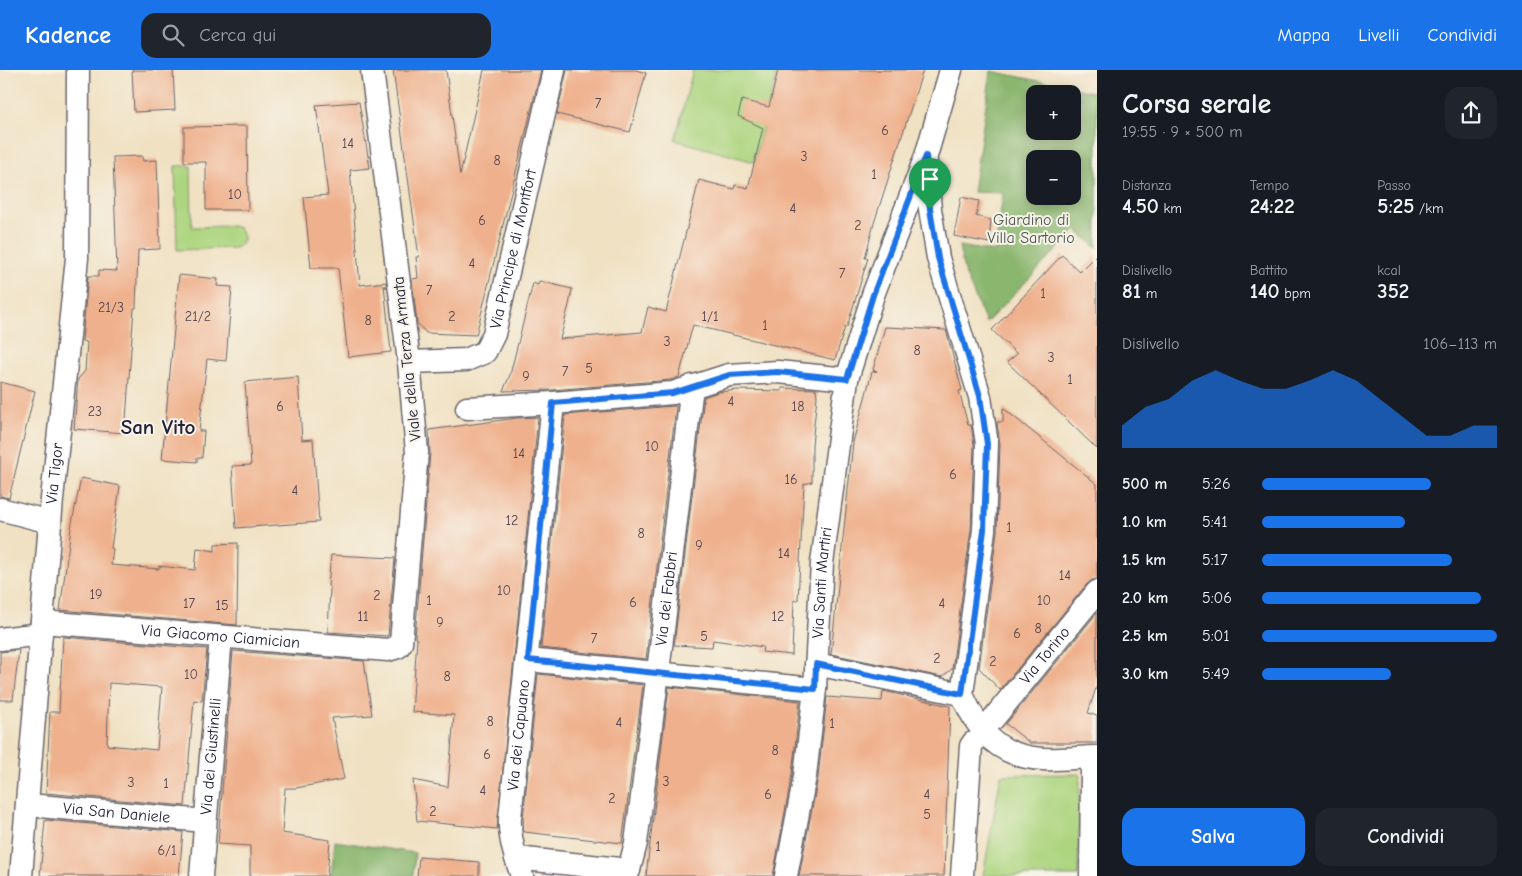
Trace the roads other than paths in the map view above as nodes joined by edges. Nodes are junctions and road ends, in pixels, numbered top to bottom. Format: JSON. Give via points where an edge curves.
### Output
{"nodes":[{"id":1,"x":78,"y":70,"type":"edge"},
{"id":2,"x":372,"y":70,"type":"edge"},
{"id":3,"x":554,"y":70,"type":"edge"},
{"id":4,"x":951,"y":70,"type":"edge"},
{"id":5,"x":926,"y":156,"type":"junction"},
{"id":6,"x":409,"y":362,"type":"junction"},
{"id":7,"x":847,"y":379,"type":"junction"},
{"id":8,"x":692,"y":386,"type":"junction"},
{"id":9,"x":553,"y":403,"type":"junction"},
{"id":10,"x":467,"y":408,"type":"dead end"},
{"id":11,"x":0,"y":509,"type":"edge"},
{"id":12,"x":50,"y":522,"type":"junction"},
{"id":13,"x":1097,"y":592,"type":"edge"},
{"id":14,"x":41,"y":628,"type":"junction"},
{"id":15,"x":221,"y":636,"type":"junction"},
{"id":16,"x":0,"y":639,"type":"edge"},
{"id":17,"x":398,"y":647,"type":"joint"},
{"id":18,"x":528,"y":660,"type":"junction"},
{"id":19,"x":816,"y":664,"type":"junction"},
{"id":20,"x":658,"y":672,"type":"junction"},
{"id":21,"x":815,"y":689,"type":"junction"},
{"id":22,"x":962,"y":694,"type":"junction"},
{"id":23,"x":993,"y":719,"type":"dead end"},
{"id":24,"x":973,"y":742,"type":"dead end"},
{"id":25,"x":1094,"y":761,"type":"edge"},
{"id":26,"x":28,"y":805,"type":"junction"},
{"id":27,"x":206,"y":821,"type":"junction"},
{"id":28,"x":519,"y":867,"type":"edge"},
{"id":29,"x":627,"y":873,"type":"edge"},
{"id":30,"x":786,"y":874,"type":"edge"},
{"id":31,"x":21,"y":876,"type":"edge"},
{"id":32,"x":201,"y":876,"type":"edge"},
{"id":33,"x":962,"y":876,"type":"edge"},
{"id":34,"x":1090,"y":876,"type":"edge"}],
"edges":[{"from":1,"to":12,"type":"street","name":"Via Tigor","via":[[77,258]]},
{"from":2,"to":6,"type":"street","name":"Viale della Terza Armata"},
{"from":3,"to":6,"type":"street","name":"Via Principe di Montfort","via":[[494,334],[485,352],[466,360]]},
{"from":4,"to":5,"type":"street","name":"Via Santi Martiri"},
{"from":5,"to":7,"type":"street","name":"Via Santi Martiri","via":[[873,295]]},
{"from":5,"to":22,"type":"street","via":[[938,258],[980,396],[987,444],[984,530]]},
{"from":6,"to":17,"type":"street","name":"Viale della Terza Armata","via":[[417,452],[403,638]]},
{"from":7,"to":8,"type":"street","via":[[778,372],[729,375]]},
{"from":7,"to":19,"type":"street","name":"Via Santi Martiri","via":[[822,563]]},
{"from":8,"to":9,"type":"street","via":[[673,393]]},
{"from":8,"to":20,"type":"street","name":"Via dei Fabbri"},
{"from":9,"to":10,"type":"street"},
{"from":9,"to":18,"type":"street","name":"Via dei Capuano"},
{"from":11,"to":12,"type":"street"},
{"from":12,"to":14,"type":"street","name":"Via Tigor"},
{"from":13,"to":23,"type":"street","name":"Via Torino"},
{"from":14,"to":15,"type":"street","name":"Via Giacomo Ciamician"},
{"from":14,"to":16,"type":"street","name":"Via Giacomo Ciamician"},
{"from":14,"to":26,"type":"street","name":"Via Tigor"},
{"from":15,"to":17,"type":"street","name":"Via Giacomo Ciamician","via":[[388,650]]},
{"from":15,"to":27,"type":"street","name":"Via dei Giustinelli"},
{"from":18,"to":20,"type":"street"},
{"from":18,"to":28,"type":"street","name":"Via dei Capuano","via":[[509,828]]},
{"from":19,"to":21,"type":"street","name":"Via Santi Martiri"},
{"from":19,"to":22,"type":"street"},
{"from":20,"to":21,"type":"street"},
{"from":20,"to":29,"type":"street","name":"Via dei Fabbri","via":[[636,843]]},
{"from":21,"to":30,"type":"street","name":"Via Santi Martiri","via":[[805,776]]},
{"from":22,"to":25,"type":"street","via":[[982,732],[995,743],[1026,757]]},
{"from":24,"to":33,"type":"street"},
{"from":25,"to":34,"type":"street"},
{"from":26,"to":27,"type":"street","name":"Via San Daniele"},
{"from":26,"to":31,"type":"street","name":"Via Tigor"},
{"from":27,"to":32,"type":"street","name":"Via dei Giustinelli"},
{"from":28,"to":29,"type":"street"}]}
